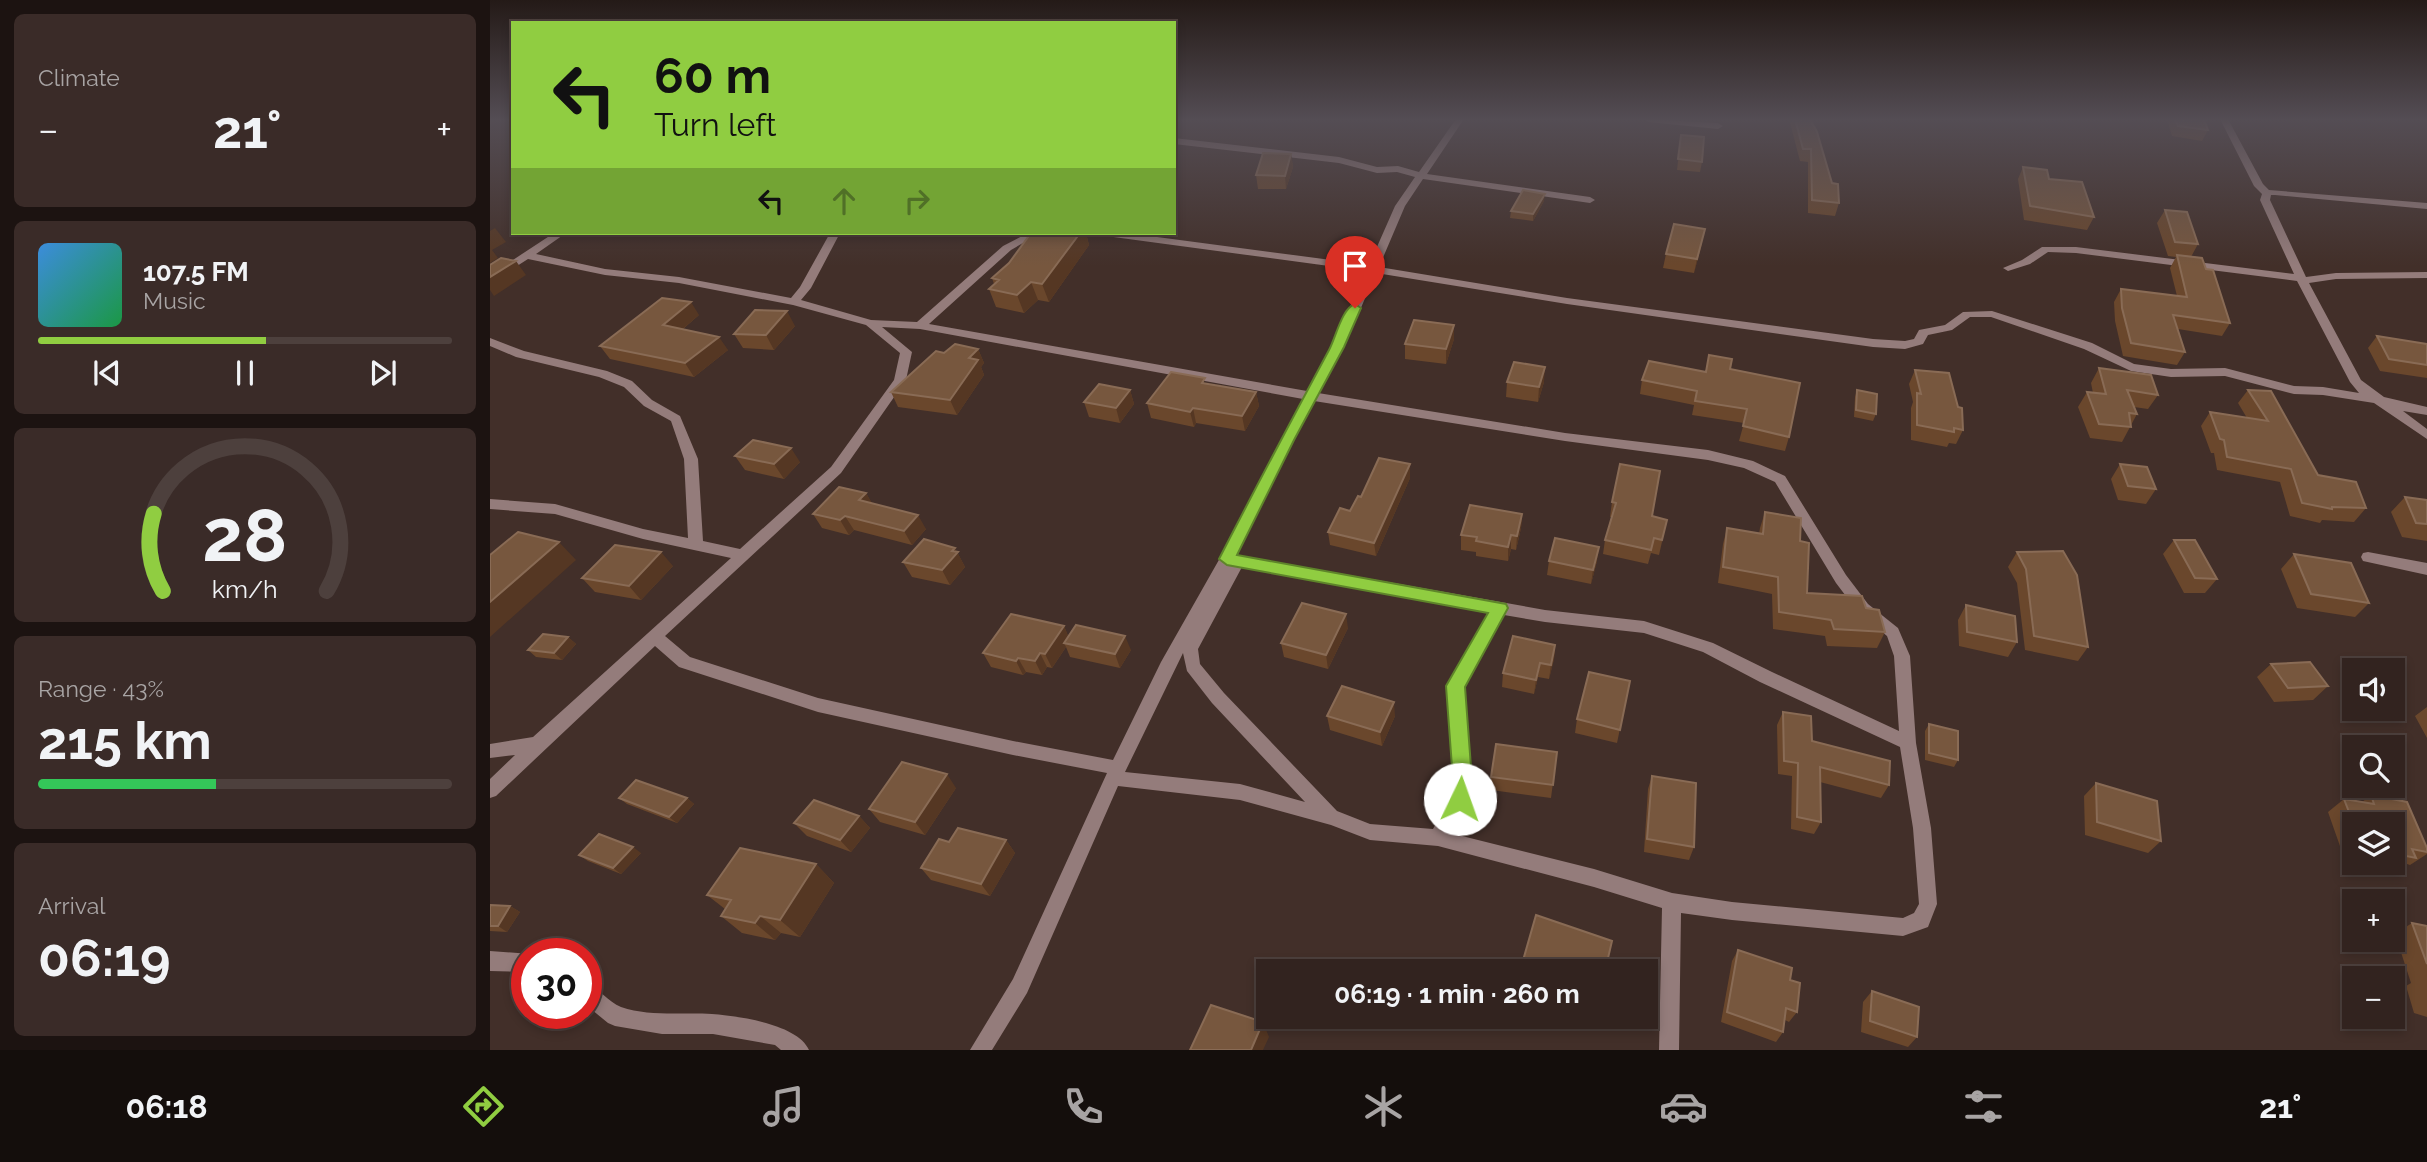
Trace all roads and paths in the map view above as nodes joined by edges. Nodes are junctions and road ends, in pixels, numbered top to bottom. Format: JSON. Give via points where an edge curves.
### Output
{"nodes":[{"id":1,"x":1369,"y":168,"type":"edge"},
{"id":2,"x":1426,"y":168,"type":"edge"},
{"id":3,"x":2250,"y":168,"type":"edge"},
{"id":4,"x":1421,"y":176,"type":"junction"},
{"id":5,"x":2267,"y":193,"type":"junction"},
{"id":6,"x":1590,"y":200,"type":"dead end"},
{"id":7,"x":2427,"y":206,"type":"edge"},
{"id":8,"x":558,"y":235,"type":"edge"},
{"id":9,"x":834,"y":235,"type":"edge"},
{"id":10,"x":1031,"y":235,"type":"edge"},
{"id":11,"x":1121,"y":235,"type":"edge"},
{"id":12,"x":528,"y":256,"type":"junction"},
{"id":13,"x":2008,"y":268,"type":"dead end"},
{"id":14,"x":1372,"y":269,"type":"junction"},
{"id":15,"x":2427,"y":275,"type":"edge"},
{"id":16,"x":490,"y":280,"type":"edge"},
{"id":17,"x":2302,"y":280,"type":"junction"},
{"id":18,"x":794,"y":302,"type":"junction"},
{"id":19,"x":870,"y":323,"type":"junction"},
{"id":20,"x":920,"y":326,"type":"junction"},
{"id":21,"x":490,"y":342,"type":"edge"},
{"id":22,"x":1311,"y":396,"type":"junction"},
{"id":23,"x":2378,"y":401,"type":"junction"},
{"id":24,"x":2427,"y":411,"type":"edge"},
{"id":25,"x":2427,"y":435,"type":"edge"},
{"id":26,"x":490,"y":504,"type":"edge"},
{"id":27,"x":696,"y":546,"type":"junction"},
{"id":28,"x":742,"y":555,"type":"junction"},
{"id":29,"x":2368,"y":557,"type":"dead end"},
{"id":30,"x":1233,"y":560,"type":"junction"},
{"id":31,"x":2427,"y":569,"type":"edge"},
{"id":32,"x":1500,"y":608,"type":"junction"},
{"id":33,"x":655,"y":637,"type":"junction"},
{"id":34,"x":1908,"y":743,"type":"junction"},
{"id":35,"x":537,"y":744,"type":"junction"},
{"id":36,"x":490,"y":751,"type":"edge"},
{"id":37,"x":1116,"y":773,"type":"junction"},
{"id":38,"x":490,"y":790,"type":"edge"},
{"id":39,"x":1331,"y":817,"type":"junction"},
{"id":40,"x":1438,"y":838,"type":"junction"},
{"id":41,"x":1672,"y":902,"type":"junction"},
{"id":42,"x":490,"y":961,"type":"edge"},
{"id":43,"x":511,"y":962,"type":"edge"},
{"id":44,"x":602,"y":1005,"type":"edge"},
{"id":45,"x":799,"y":1050,"type":"edge"},
{"id":46,"x":980,"y":1050,"type":"edge"},
{"id":47,"x":1669,"y":1050,"type":"edge"}],
"edges":[{"from":1,"to":4,"type":"street"},
{"from":2,"to":4,"type":"street"},
{"from":3,"to":5,"type":"street"},
{"from":4,"to":6,"type":"street"},
{"from":4,"to":14,"type":"street","via":[[1400,206]]},
{"from":5,"to":7,"type":"street"},
{"from":5,"to":17,"type":"street","via":[[2267,206]]},
{"from":8,"to":12,"type":"street"},
{"from":9,"to":18,"type":"street"},
{"from":10,"to":20,"type":"street","via":[[1007,248]]},
{"from":11,"to":14,"type":"street"},
{"from":12,"to":16,"type":"street"},
{"from":12,"to":18,"type":"street"},
{"from":13,"to":17,"type":"street","via":[[2046,249],[2076,250]]},
{"from":14,"to":22,"type":"street"},
{"from":14,"to":23,"type":"street","via":[[1567,302],[1905,345],[1919,341],[1923,332],[1948,328],[1967,314],[1992,314],[2154,372],[2225,372],[2294,390]]},
{"from":15,"to":17,"type":"street"},
{"from":17,"to":23,"type":"street","via":[[2356,382]]},
{"from":18,"to":19,"type":"street"},
{"from":19,"to":20,"type":"street"},
{"from":19,"to":28,"type":"street","via":[[906,352],[900,380],[836,470]]},
{"from":20,"to":22,"type":"street"},
{"from":21,"to":27,"type":"street","via":[[628,384],[648,403],[676,419],[691,460]]},
{"from":22,"to":30,"type":"street"},
{"from":22,"to":34,"type":"street","via":[[1708,455],[1748,464],[1780,479],[1841,579],[1864,608],[1893,632],[1902,656]]},
{"from":23,"to":24,"type":"street"},
{"from":23,"to":25,"type":"street"},
{"from":26,"to":27,"type":"street","via":[[555,509]]},
{"from":27,"to":28,"type":"street"},
{"from":28,"to":33,"type":"street"},
{"from":29,"to":31,"type":"street"},
{"from":30,"to":32,"type":"street"},
{"from":30,"to":37,"type":"street","via":[[1167,667]]},
{"from":30,"to":39,"type":"street","via":[[1191,649],[1193,666]]},
{"from":32,"to":34,"type":"street","via":[[1644,627],[1708,647]]},
{"from":32,"to":40,"type":"street","via":[[1455,686],[1460,799]]},
{"from":33,"to":35,"type":"street"},
{"from":33,"to":37,"type":"street","via":[[685,662],[818,705]]},
{"from":34,"to":41,"type":"street","via":[[1922,828],[1928,904],[1922,920],[1903,927]]},
{"from":35,"to":36,"type":"street"},
{"from":35,"to":38,"type":"street"},
{"from":37,"to":39,"type":"street","via":[[1240,792]]},
{"from":37,"to":46,"type":"street","via":[[1020,986]]},
{"from":39,"to":40,"type":"street","via":[[1370,832]]},
{"from":40,"to":41,"type":"street"},
{"from":41,"to":47,"type":"street"},
{"from":42,"to":43,"type":"street"},
{"from":44,"to":45,"type":"street","via":[[615,1016],[662,1024],[713,1024],[779,1036]]}]}
